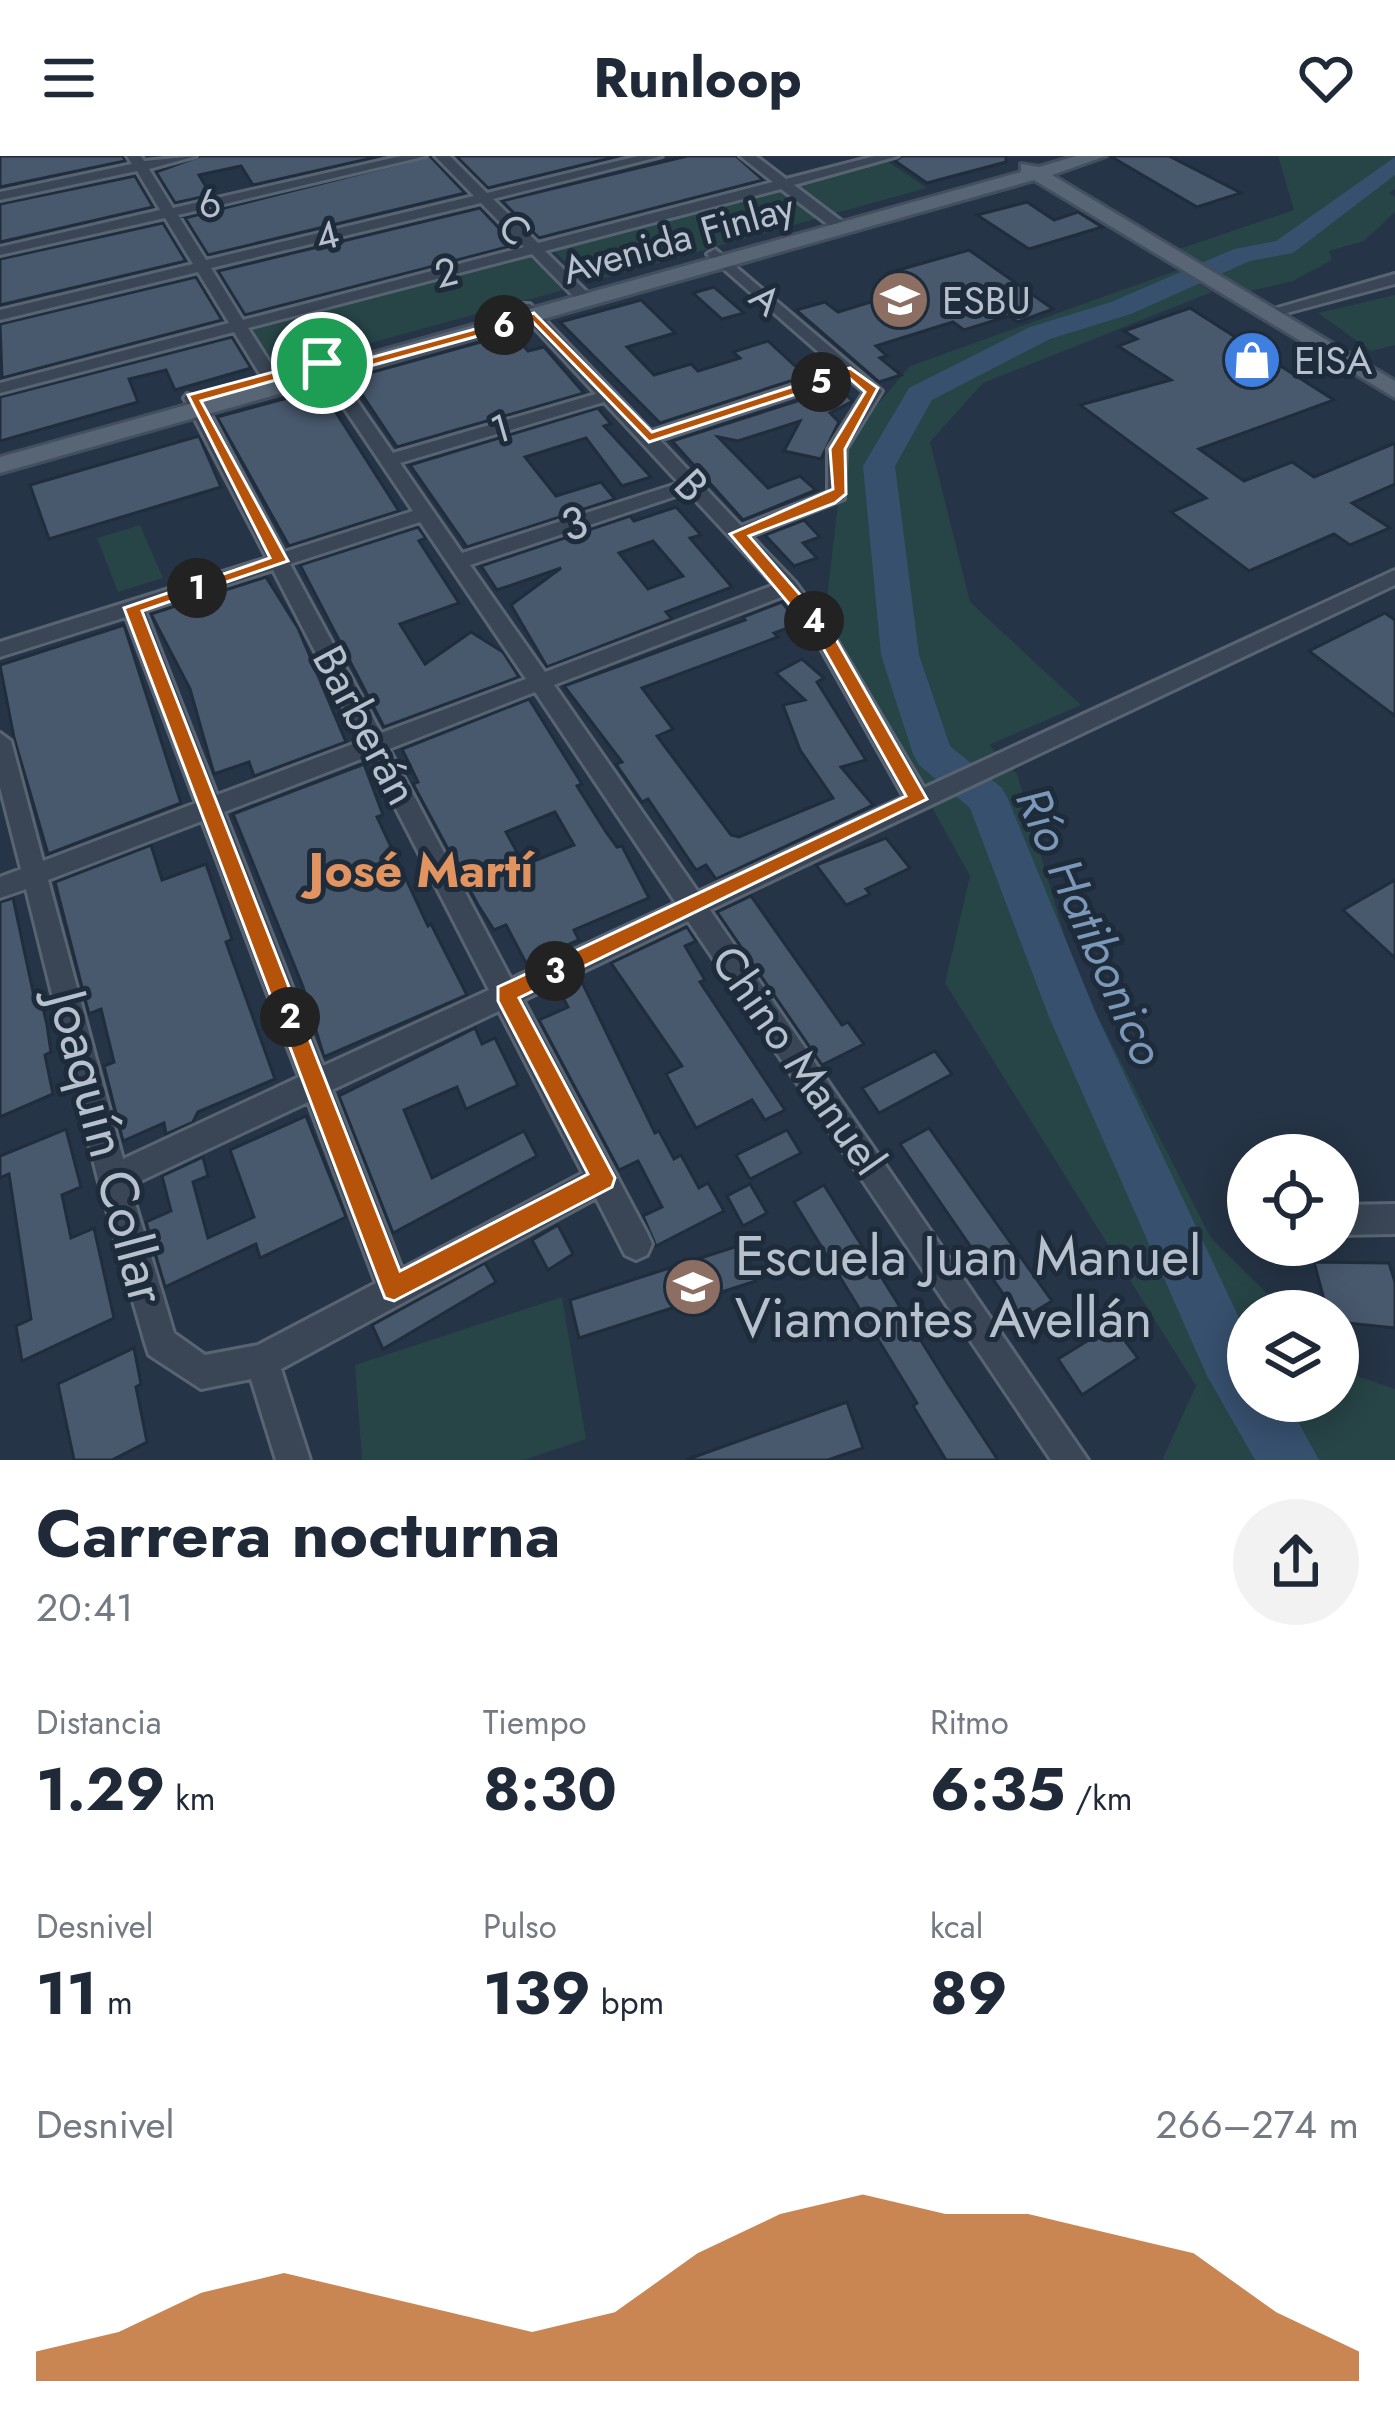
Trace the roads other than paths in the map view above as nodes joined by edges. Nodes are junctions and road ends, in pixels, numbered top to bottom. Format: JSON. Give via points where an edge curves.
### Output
{"nodes":[{"id":1,"x":189,"y":156,"type":"edge"},
{"id":2,"x":419,"y":156,"type":"edge"},
{"id":3,"x":442,"y":156,"type":"edge"},
{"id":4,"x":655,"y":156,"type":"edge"},
{"id":5,"x":746,"y":156,"type":"edge"},
{"id":6,"x":891,"y":156,"type":"edge"},
{"id":7,"x":1072,"y":158,"type":"edge"},
{"id":8,"x":137,"y":161,"type":"edge"},
{"id":9,"x":1024,"y":174,"type":"junction"},
{"id":10,"x":784,"y":183,"type":"junction"},
{"id":11,"x":0,"y":196,"type":"edge"},
{"id":12,"x":1075,"y":196,"type":"junction"},
{"id":13,"x":484,"y":198,"type":"junction"},
{"id":14,"x":168,"y":212,"type":"junction"},
{"id":15,"x":838,"y":225,"type":"junction"},
{"id":16,"x":535,"y":249,"type":"junction"},
{"id":17,"x":0,"y":251,"type":"edge"},
{"id":18,"x":720,"y":258,"type":"junction"},
{"id":19,"x":201,"y":266,"type":"junction"},
{"id":20,"x":1395,"y":279,"type":"edge"},
{"id":21,"x":582,"y":296,"type":"junction"},
{"id":22,"x":529,"y":312,"type":"junction"},
{"id":23,"x":1268,"y":313,"type":"junction"},
{"id":24,"x":0,"y":315,"type":"edge"},
{"id":25,"x":238,"y":325,"type":"junction"},
{"id":26,"x":326,"y":368,"type":"junction"},
{"id":27,"x":850,"y":372,"type":"junction"},
{"id":28,"x":273,"y":383,"type":"junction"},
{"id":29,"x":0,"y":388,"type":"edge"},
{"id":30,"x":1395,"y":391,"type":"edge"},
{"id":31,"x":610,"y":395,"type":"junction"},
{"id":32,"x":196,"y":404,"type":"junction"},
{"id":33,"x":649,"y":438,"type":"junction"},
{"id":34,"x":0,"y":451,"type":"edge"},
{"id":35,"x":390,"y":460,"type":"junction"},
{"id":36,"x":0,"y":465,"type":"edge"},
{"id":37,"x":692,"y":485,"type":"junction"},
{"id":38,"x":425,"y":514,"type":"junction"},
{"id":39,"x":738,"y":534,"type":"junction"},
{"id":40,"x":280,"y":561,"type":"junction"},
{"id":41,"x":457,"y":562,"type":"junction"},
{"id":42,"x":1395,"y":577,"type":"edge"},
{"id":43,"x":788,"y":587,"type":"junction"},
{"id":44,"x":133,"y":608,"type":"junction"},
{"id":45,"x":0,"y":650,"type":"edge"},
{"id":46,"x":538,"y":685,"type":"junction"},
{"id":47,"x":0,"y":741,"type":"edge"},
{"id":48,"x":377,"y":746,"type":"junction"},
{"id":49,"x":930,"y":794,"type":"junction"},
{"id":50,"x":212,"y":808,"type":"junction"},
{"id":51,"x":36,"y":874,"type":"junction"},
{"id":52,"x":0,"y":888,"type":"edge"},
{"id":53,"x":692,"y":906,"type":"junction"},
{"id":54,"x":506,"y":994,"type":"junction"},
{"id":55,"x":315,"y":1084,"type":"junction"},
{"id":56,"x":603,"y":1178,"type":"junction"},
{"id":57,"x":113,"y":1179,"type":"junction"},
{"id":58,"x":1395,"y":1219,"type":"edge"},
{"id":59,"x":1359,"y":1220,"type":"edge"},
{"id":60,"x":636,"y":1244,"type":"dead end"},
{"id":61,"x":394,"y":1288,"type":"junction"},
{"id":62,"x":262,"y":1360,"type":"junction"},
{"id":63,"x":292,"y":1460,"type":"edge"},
{"id":64,"x":1072,"y":1460,"type":"edge"}],
"edges":[{"from":1,"to":8,"type":"street"},
{"from":2,"to":14,"type":"street","name":"6"},
{"from":3,"to":13,"type":"street","name":"C"},
{"from":4,"to":13,"type":"street","name":"4"},
{"from":5,"to":10,"type":"street"},
{"from":6,"to":10,"type":"street","name":"2"},
{"from":7,"to":9,"type":"main road","name":"Avenida Finlay"},
{"from":7,"to":12,"type":"main road"},
{"from":8,"to":11,"type":"street"},
{"from":8,"to":14,"type":"street"},
{"from":9,"to":12,"type":"main road"},
{"from":9,"to":12,"type":"main road"},
{"from":9,"to":15,"type":"main road","name":"Avenida Finlay"},
{"from":10,"to":15,"type":"street"},
{"from":10,"to":16,"type":"street","name":"2"},
{"from":12,"to":23,"type":"main road"},
{"from":13,"to":16,"type":"street","name":"C"},
{"from":13,"to":19,"type":"street","name":"4"},
{"from":14,"to":17,"type":"street","name":"6"},
{"from":14,"to":19,"type":"street"},
{"from":15,"to":18,"type":"main road","name":"Avenida Finlay"},
{"from":16,"to":21,"type":"street","name":"C"},
{"from":16,"to":25,"type":"street","name":"2"},
{"from":18,"to":21,"type":"main road","name":"Avenida Finlay"},
{"from":18,"to":27,"type":"street","name":"A"},
{"from":19,"to":24,"type":"street","name":"4"},
{"from":19,"to":25,"type":"street"},
{"from":20,"to":23,"type":"street"},
{"from":21,"to":22,"type":"main road","name":"Avenida Finlay"},
{"from":22,"to":26,"type":"main road","name":"Avenida Finlay"},
{"from":22,"to":31,"type":"street","name":"B"},
{"from":23,"to":30,"type":"main road"},
{"from":25,"to":28,"type":"street"},
{"from":25,"to":29,"type":"street","name":"2"},
{"from":26,"to":28,"type":"main road","name":"Avenida Finlay"},
{"from":26,"to":35,"type":"street","name":"Chino Manuel"},
{"from":27,"to":33,"type":"street"},
{"from":27,"to":39,"type":"street","name":"A","via":[[873,391],[837,449],[837,495]]},
{"from":28,"to":32,"type":"main road","name":"Avenida Finlay"},
{"from":31,"to":33,"type":"street","name":"B"},
{"from":31,"to":35,"type":"street","name":"1"},
{"from":32,"to":34,"type":"main road","name":"Avenida Finlay"},
{"from":32,"to":36,"type":"main road","name":"Avenida Finlay"},
{"from":32,"to":40,"type":"street","name":"Barberán"},
{"from":33,"to":37,"type":"street","name":"B"},
{"from":35,"to":38,"type":"street","name":"Chino Manuel"},
{"from":37,"to":39,"type":"street","name":"B"},
{"from":37,"to":41,"type":"street","name":"3"},
{"from":38,"to":40,"type":"street"},
{"from":38,"to":41,"type":"street","name":"Chino Manuel"},
{"from":39,"to":43,"type":"street","name":"B"},
{"from":40,"to":44,"type":"street"},
{"from":40,"to":48,"type":"street","name":"Barberán"},
{"from":41,"to":46,"type":"street","name":"Chino Manuel"},
{"from":42,"to":49,"type":"street"},
{"from":43,"to":46,"type":"street"},
{"from":43,"to":49,"type":"street","name":"B"},
{"from":44,"to":45,"type":"street"},
{"from":44,"to":50,"type":"street"},
{"from":46,"to":48,"type":"street"},
{"from":46,"to":53,"type":"street","name":"Chino Manuel"},
{"from":47,"to":51,"type":"street","name":"Joaquín Collar"},
{"from":48,"to":50,"type":"street"},
{"from":48,"to":54,"type":"street","name":"Barberán"},
{"from":49,"to":53,"type":"street"},
{"from":50,"to":51,"type":"street"},
{"from":50,"to":55,"type":"street"},
{"from":51,"to":52,"type":"street"},
{"from":51,"to":57,"type":"street","name":"Joaquín Collar"},
{"from":53,"to":54,"type":"street"},
{"from":53,"to":64,"type":"street","name":"Chino Manuel"},
{"from":54,"to":55,"type":"street"},
{"from":54,"to":56,"type":"street","name":"Barberán"},
{"from":55,"to":57,"type":"street"},
{"from":55,"to":61,"type":"street"},
{"from":56,"to":60,"type":"street","name":"Barberán"},
{"from":56,"to":61,"type":"street","name":"Joaquín Collar"},
{"from":57,"to":62,"type":"street","name":"Joaquín Collar","via":[[160,1343],[201,1372]]},
{"from":58,"to":59,"type":"street"},
{"from":61,"to":62,"type":"street","name":"Joaquín Collar"},
{"from":62,"to":63,"type":"street"}]}
